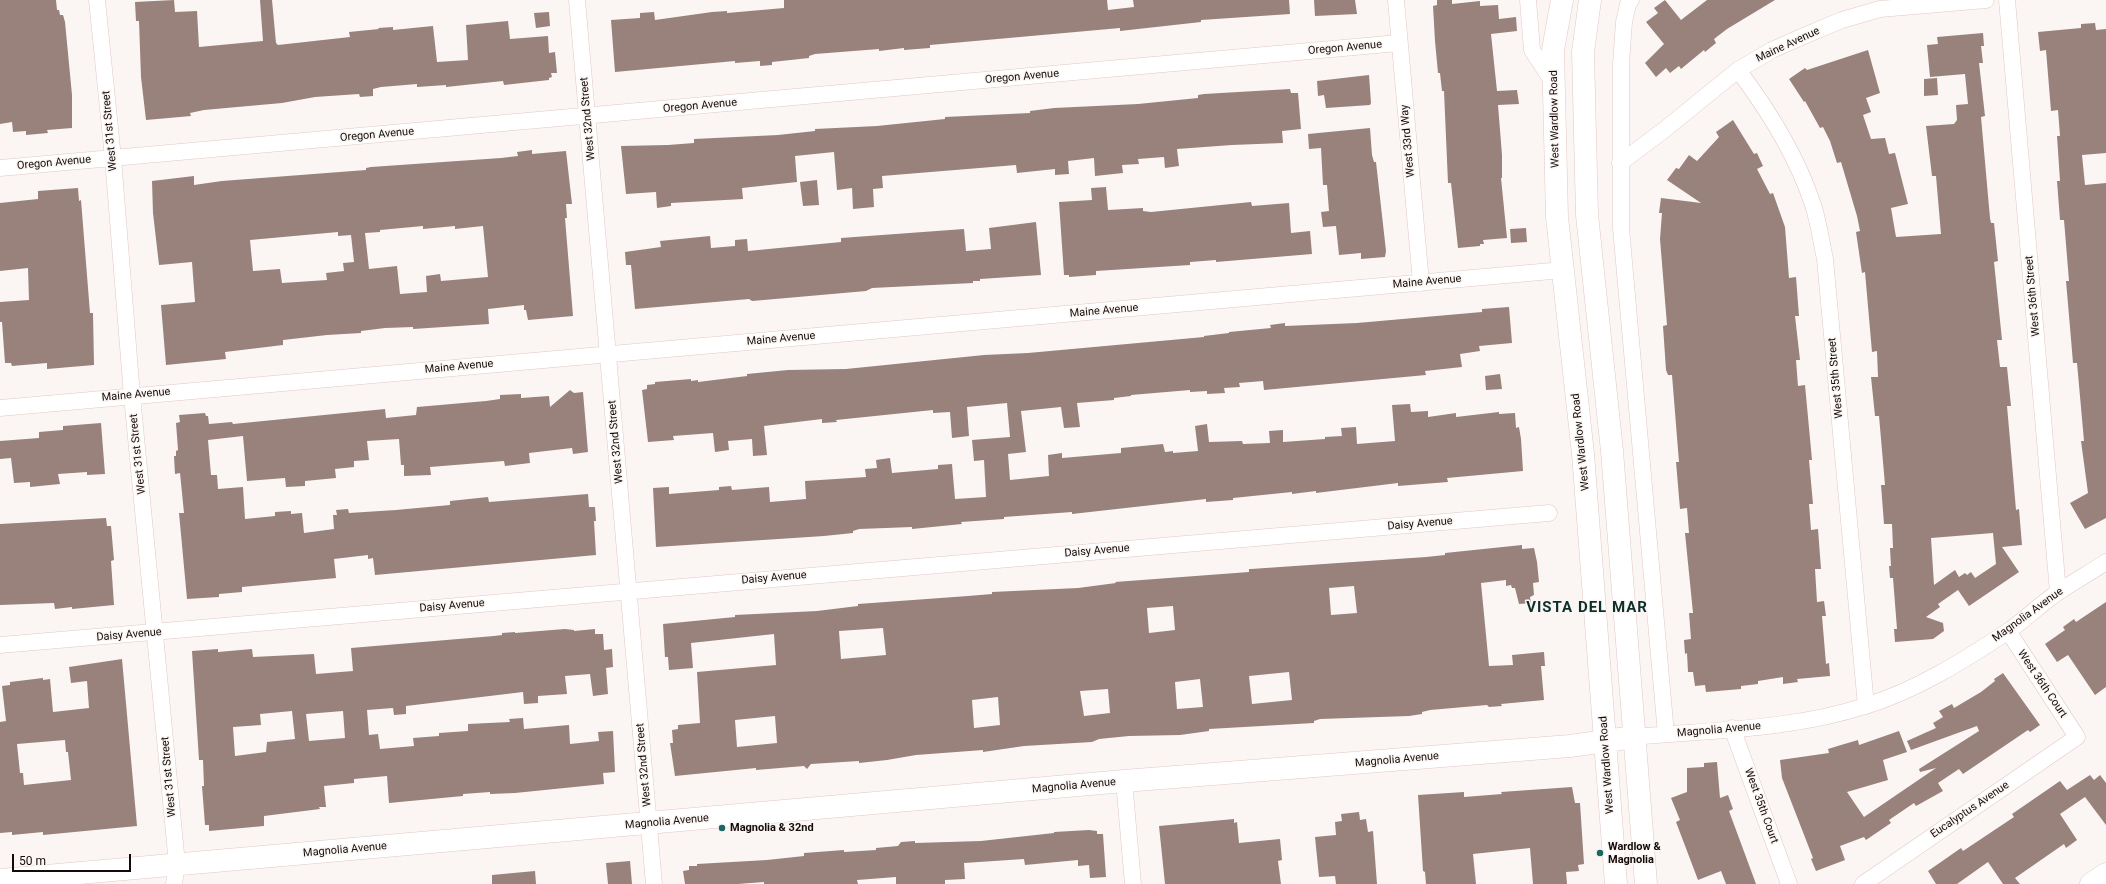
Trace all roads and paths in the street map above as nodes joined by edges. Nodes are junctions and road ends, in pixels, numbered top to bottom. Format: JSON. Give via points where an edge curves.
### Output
{"nodes":[{"id":1,"x":98,"y":0,"type":"edge"},
{"id":2,"x":577,"y":0,"type":"edge"},
{"id":3,"x":1396,"y":0,"type":"edge"},
{"id":4,"x":1528,"y":0,"type":"edge"},
{"id":5,"x":1562,"y":0,"type":"edge"},
{"id":6,"x":1590,"y":0,"type":"edge"},
{"id":7,"x":1986,"y":0,"type":"edge"},
{"id":8,"x":2007,"y":0,"type":"edge"},
{"id":9,"x":1629,"y":2,"type":"edge"},
{"id":10,"x":1399,"y":43,"type":"junction"},
{"id":11,"x":1738,"y":70,"type":"junction"},
{"id":12,"x":1554,"y":85,"type":"junction"},
{"id":13,"x":587,"y":117,"type":"junction"},
{"id":14,"x":113,"y":158,"type":"junction"},
{"id":15,"x":1620,"y":163,"type":"junction"},
{"id":16,"x":0,"y":168,"type":"edge"},
{"id":17,"x":1563,"y":270,"type":"junction"},
{"id":18,"x":1421,"y":283,"type":"junction"},
{"id":19,"x":608,"y":354,"type":"junction"},
{"id":20,"x":132,"y":396,"type":"junction"},
{"id":21,"x":0,"y":408,"type":"edge"},
{"id":22,"x":1549,"y":513,"type":"dead end"},
{"id":23,"x":2106,"y":562,"type":"edge"},
{"id":24,"x":629,"y":590,"type":"junction"},
{"id":25,"x":2058,"y":592,"type":"junction"},
{"id":26,"x":2008,"y":631,"type":"junction"},
{"id":27,"x":156,"y":633,"type":"junction"},
{"id":28,"x":0,"y":645,"type":"edge"},
{"id":29,"x":1866,"y":706,"type":"junction"},
{"id":30,"x":1732,"y":728,"type":"junction"},
{"id":31,"x":1666,"y":734,"type":"junction"},
{"id":32,"x":1634,"y":737,"type":"junction"},
{"id":33,"x":2077,"y":737,"type":"joint"},
{"id":34,"x":1605,"y":742,"type":"junction"},
{"id":35,"x":1124,"y":781,"type":"junction"},
{"id":36,"x":649,"y":823,"type":"junction"},
{"id":37,"x":176,"y":874,"type":"edge"},
{"id":38,"x":2106,"y":874,"type":"edge"},
{"id":39,"x":0,"y":880,"type":"edge"},
{"id":40,"x":654,"y":884,"type":"edge"},
{"id":41,"x":1133,"y":884,"type":"edge"},
{"id":42,"x":1616,"y":884,"type":"edge"},
{"id":43,"x":1646,"y":884,"type":"edge"},
{"id":44,"x":1789,"y":884,"type":"edge"},
{"id":45,"x":1863,"y":884,"type":"edge"},
{"id":46,"x":2092,"y":884,"type":"edge"}],
"edges":[{"from":1,"to":14,"type":"street","name":"West 31st Street"},
{"from":2,"to":13,"type":"street","name":"West 32nd Street"},
{"from":3,"to":10,"type":"street","name":"West 33rd Way"},
{"from":4,"to":12,"type":"street","via":[[1532,50]]},
{"from":5,"to":12,"type":"main road","name":"West Wardlow Road","via":[[1553,50]]},
{"from":6,"to":32,"type":"main road","via":[[1583,52],[1587,215],[1612,451]]},
{"from":7,"to":11,"type":"street","name":"Maine Avenue","via":[[1880,10],[1842,20],[1772,50]]},
{"from":8,"to":25,"type":"street","name":"West 36th Street"},
{"from":9,"to":15,"type":"street","via":[[1624,22],[1622,57]]},
{"from":10,"to":13,"type":"street","name":"Oregon Avenue"},
{"from":10,"to":18,"type":"street","name":"West 33rd Way"},
{"from":11,"to":15,"type":"street","name":"Maine Avenue"},
{"from":11,"to":29,"type":"street","name":"West 35th Street","via":[[1766,108],[1792,155],[1813,205],[1825,259]]},
{"from":12,"to":17,"type":"main road","name":"West Wardlow Road","via":[[1557,217]]},
{"from":13,"to":14,"type":"street","name":"Oregon Avenue"},
{"from":13,"to":19,"type":"street","name":"West 32nd Street"},
{"from":14,"to":16,"type":"street","name":"Oregon Avenue"},
{"from":14,"to":20,"type":"street","name":"West 31st Street"},
{"from":15,"to":31,"type":"street","via":[[1621,228]]},
{"from":17,"to":18,"type":"street","name":"Maine Avenue"},
{"from":17,"to":34,"type":"main road","name":"West Wardlow Road","via":[[1583,454]]},
{"from":18,"to":19,"type":"street","name":"Maine Avenue"},
{"from":19,"to":20,"type":"street","name":"Maine Avenue"},
{"from":19,"to":24,"type":"street","name":"West 32nd Street"},
{"from":20,"to":21,"type":"street","name":"Maine Avenue"},
{"from":20,"to":27,"type":"street","name":"West 31st Street"},
{"from":22,"to":24,"type":"street","name":"Daisy Avenue"},
{"from":23,"to":25,"type":"street","name":"Magnolia Avenue"},
{"from":24,"to":27,"type":"street","name":"Daisy Avenue"},
{"from":24,"to":36,"type":"street","name":"West 32nd Street"},
{"from":25,"to":26,"type":"street","name":"Magnolia Avenue"},
{"from":26,"to":29,"type":"street","name":"Magnolia Avenue","via":[[1945,669]]},
{"from":26,"to":33,"type":"street","name":"West 36th Court"},
{"from":27,"to":28,"type":"street","name":"Daisy Avenue"},
{"from":27,"to":37,"type":"street","name":"West 31st Street"},
{"from":29,"to":30,"type":"street","name":"Magnolia Avenue","via":[[1825,717]]},
{"from":30,"to":31,"type":"street","name":"Magnolia Avenue"},
{"from":30,"to":44,"type":"street","name":"West 35th Court"},
{"from":31,"to":32,"type":"street","name":"Magnolia Avenue"},
{"from":32,"to":34,"type":"main road","name":"Magnolia Avenue"},
{"from":32,"to":43,"type":"main road"},
{"from":33,"to":45,"type":"street","name":"Eucalyptus Avenue"},
{"from":34,"to":35,"type":"main road","name":"Magnolia Avenue"},
{"from":34,"to":42,"type":"main road","name":"West Wardlow Road"},
{"from":35,"to":36,"type":"main road","name":"Magnolia Avenue"},
{"from":35,"to":41,"type":"street"},
{"from":36,"to":37,"type":"main road","name":"Magnolia Avenue"},
{"from":36,"to":40,"type":"street","name":"West 32nd Street"},
{"from":37,"to":39,"type":"main road","name":"Magnolia Avenue"},
{"from":38,"to":46,"type":"main road"}]}
